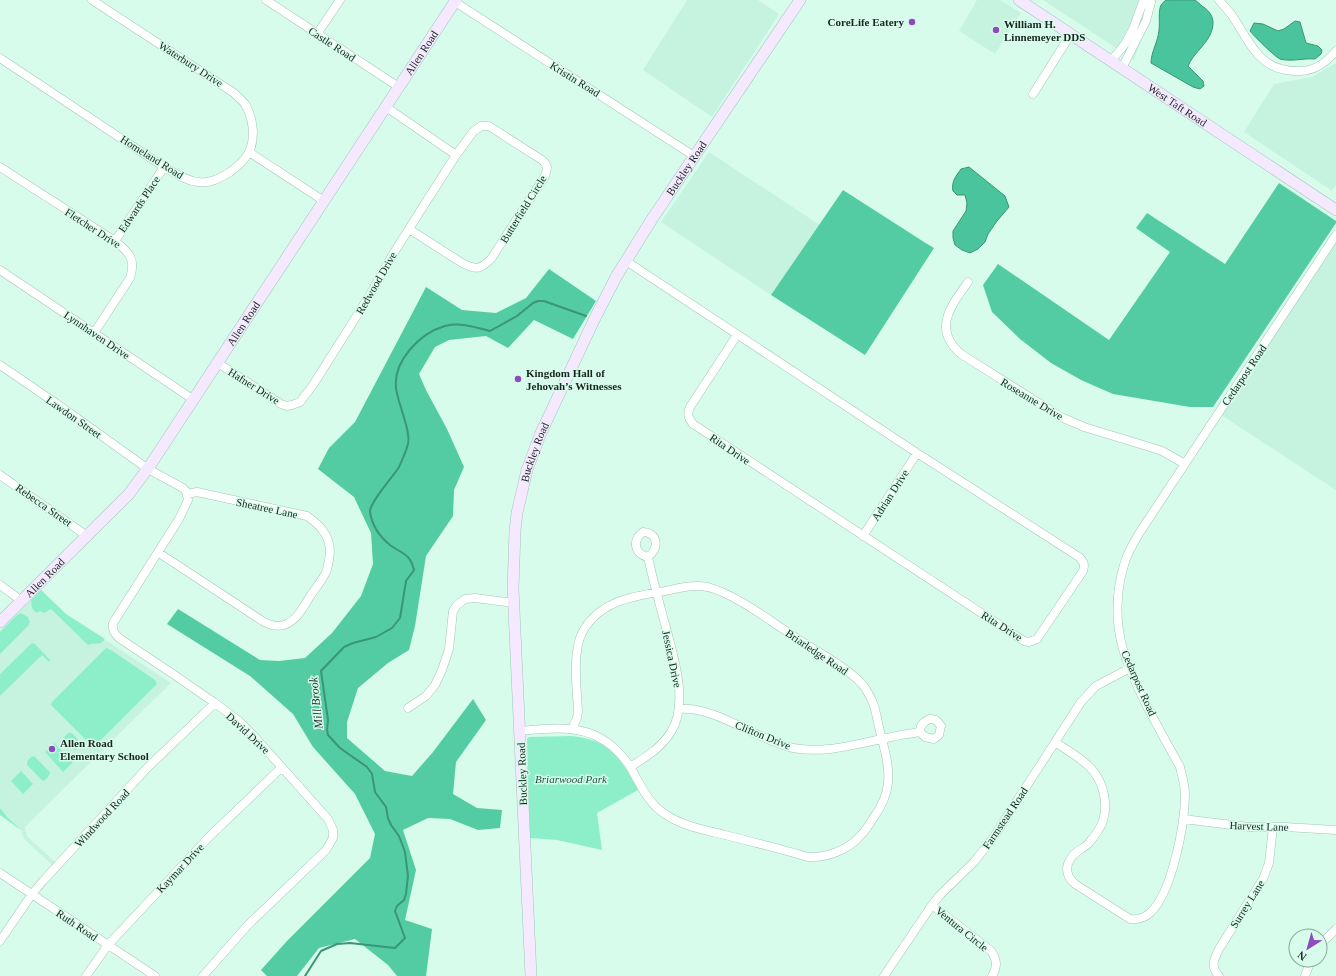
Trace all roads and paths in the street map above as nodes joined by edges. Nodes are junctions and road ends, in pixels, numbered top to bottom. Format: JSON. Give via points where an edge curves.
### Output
{"nodes":[{"id":1,"x":92,"y":0,"type":"edge"},
{"id":2,"x":266,"y":0,"type":"edge"},
{"id":3,"x":340,"y":0,"type":"edge"},
{"id":4,"x":800,"y":0,"type":"edge"},
{"id":5,"x":1020,"y":0,"type":"edge"},
{"id":6,"x":1146,"y":0,"type":"edge"},
{"id":7,"x":1150,"y":0,"type":"edge"},
{"id":8,"x":1219,"y":0,"type":"edge"},
{"id":9,"x":455,"y":1,"type":"edge"},
{"id":10,"x":317,"y":34,"type":"junction"},
{"id":11,"x":1071,"y":34,"type":"junction"},
{"id":12,"x":1336,"y":50,"type":"edge"},
{"id":13,"x":0,"y":58,"type":"edge"},
{"id":14,"x":1111,"y":61,"type":"junction"},
{"id":15,"x":1122,"y":68,"type":"junction"},
{"id":16,"x":399,"y":87,"type":"junction"},
{"id":17,"x":1033,"y":94,"type":"dead end"},
{"id":18,"x":386,"y":107,"type":"junction"},
{"id":19,"x":249,"y":152,"type":"junction"},
{"id":20,"x":456,"y":155,"type":"junction"},
{"id":21,"x":694,"y":156,"type":"junction"},
{"id":22,"x":0,"y":167,"type":"edge"},
{"id":23,"x":164,"y":167,"type":"junction"},
{"id":24,"x":324,"y":201,"type":"junction"},
{"id":25,"x":1336,"y":210,"type":"edge"},
{"id":26,"x":409,"y":229,"type":"junction"},
{"id":27,"x":1336,"y":235,"type":"edge"},
{"id":28,"x":114,"y":241,"type":"junction"},
{"id":29,"x":626,"y":261,"type":"junction"},
{"id":30,"x":0,"y":270,"type":"edge"},
{"id":31,"x":968,"y":282,"type":"dead end"},
{"id":32,"x":94,"y":333,"type":"junction"},
{"id":33,"x":737,"y":335,"type":"junction"},
{"id":34,"x":218,"y":363,"type":"junction"},
{"id":35,"x":0,"y":365,"type":"edge"},
{"id":36,"x":194,"y":400,"type":"junction"},
{"id":37,"x":292,"y":405,"type":"joint"},
{"id":38,"x":917,"y":453,"type":"junction"},
{"id":39,"x":1185,"y":464,"type":"junction"},
{"id":40,"x":148,"y":469,"type":"junction"},
{"id":41,"x":0,"y":475,"type":"edge"},
{"id":42,"x":187,"y":494,"type":"junction"},
{"id":43,"x":87,"y":536,"type":"junction"},
{"id":44,"x":863,"y":536,"type":"junction"},
{"id":45,"x":159,"y":552,"type":"junction"},
{"id":46,"x":648,"y":557,"type":"dead end"},
{"id":47,"x":0,"y":585,"type":"edge"},
{"id":48,"x":656,"y":592,"type":"junction"},
{"id":49,"x":21,"y":602,"type":"junction"},
{"id":50,"x":514,"y":604,"type":"junction"},
{"id":51,"x":0,"y":622,"type":"edge"},
{"id":52,"x":1130,"y":668,"type":"junction"},
{"id":53,"x":215,"y":704,"type":"junction"},
{"id":54,"x":408,"y":708,"type":"dead end"},
{"id":55,"x":678,"y":709,"type":"junction"},
{"id":56,"x":572,"y":729,"type":"junction"},
{"id":57,"x":520,"y":731,"type":"junction"},
{"id":58,"x":920,"y":732,"type":"dead end"},
{"id":59,"x":882,"y":739,"type":"junction"},
{"id":60,"x":1055,"y":742,"type":"junction"},
{"id":61,"x":282,"y":767,"type":"junction"},
{"id":62,"x":630,"y":767,"type":"junction"},
{"id":63,"x":1183,"y":819,"type":"junction"},
{"id":64,"x":1273,"y":827,"type":"junction"},
{"id":65,"x":1336,"y":830,"type":"edge"},
{"id":66,"x":0,"y":872,"type":"edge"},
{"id":67,"x":32,"y":894,"type":"junction"},
{"id":68,"x":932,"y":905,"type":"junction"},
{"id":69,"x":1336,"y":929,"type":"edge"},
{"id":70,"x":1328,"y":937,"type":"edge"},
{"id":71,"x":0,"y":941,"type":"edge"},
{"id":72,"x":108,"y":945,"type":"junction"},
{"id":73,"x":86,"y":976,"type":"edge"},
{"id":74,"x":155,"y":976,"type":"edge"},
{"id":75,"x":203,"y":976,"type":"edge"},
{"id":76,"x":531,"y":976,"type":"edge"},
{"id":77,"x":884,"y":976,"type":"edge"},
{"id":78,"x":992,"y":976,"type":"edge"},
{"id":79,"x":1219,"y":976,"type":"edge"}],
"edges":[{"from":1,"to":19,"type":"street","name":"Waterbury Drive","via":[[234,93],[244,103],[251,117],[253,131]]},
{"from":2,"to":10,"type":"street","name":"Castle Road"},
{"from":3,"to":10,"type":"street"},
{"from":4,"to":21,"type":"street","name":"Buckley Road"},
{"from":5,"to":11,"type":"street","name":"West Taft Road"},
{"from":6,"to":14,"type":"street","via":[[1128,39]]},
{"from":7,"to":15,"type":"street","via":[[1146,21]]},
{"from":8,"to":12,"type":"street","via":[[1259,57],[1279,69],[1303,71],[1324,62]]},
{"from":9,"to":16,"type":"street","name":"Allen Road"},
{"from":9,"to":21,"type":"street","name":"Kristin Road"},
{"from":10,"to":16,"type":"street","name":"Castle Road"},
{"from":11,"to":14,"type":"street","name":"West Taft Road"},
{"from":11,"to":17,"type":"street"},
{"from":13,"to":23,"type":"street","name":"Homeland Road"},
{"from":14,"to":15,"type":"street","name":"West Taft Road"},
{"from":15,"to":25,"type":"street","name":"West Taft Road"},
{"from":16,"to":18,"type":"street","name":"Allen Road"},
{"from":18,"to":20,"type":"street"},
{"from":18,"to":24,"type":"street","name":"Allen Road"},
{"from":19,"to":23,"type":"street","name":"Homeland Road","via":[[236,167],[221,178],[210,182],[199,183],[189,180]]},
{"from":19,"to":24,"type":"street"},
{"from":20,"to":26,"type":"street","name":"Redwood Drive"},
{"from":20,"to":26,"type":"street","name":"Butterfield Circle","via":[[473,132],[481,126],[489,126],[542,160],[548,168],[485,265],[471,268],[462,264]]},
{"from":21,"to":29,"type":"street","name":"Buckley Road"},
{"from":22,"to":28,"type":"street","name":"Fletcher Drive"},
{"from":23,"to":28,"type":"street","name":"Edwards Place"},
{"from":24,"to":34,"type":"street","name":"Allen Road"},
{"from":26,"to":37,"type":"street","name":"Redwood Drive","via":[[313,385],[300,402]]},
{"from":27,"to":39,"type":"street","name":"Cedarpost Road"},
{"from":28,"to":32,"type":"street","name":"Fletcher Drive","via":[[130,255],[133,270]]},
{"from":29,"to":33,"type":"street","name":"Rita Drive"},
{"from":29,"to":50,"type":"street","name":"Buckley Road","via":[[547,419],[527,470],[515,531]]},
{"from":30,"to":32,"type":"street","name":"Lynnhaven Drive"},
{"from":31,"to":39,"type":"street","name":"Roseanne Drive","via":[[951,305],[946,318],[945,330],[957,351],[1061,417],[1084,427],[1162,451]]},
{"from":32,"to":36,"type":"street","name":"Lynnhaven Drive"},
{"from":33,"to":38,"type":"street","name":"Rita Drive"},
{"from":33,"to":44,"type":"street","name":"Rita Drive","via":[[690,406],[689,420]]},
{"from":34,"to":36,"type":"street","name":"Allen Road"},
{"from":34,"to":37,"type":"street","name":"Hafner Drive","via":[[281,404]]},
{"from":35,"to":40,"type":"street","name":"Lawdon Street"},
{"from":36,"to":40,"type":"street","name":"Allen Road"},
{"from":38,"to":44,"type":"street","name":"Adrian Drive"},
{"from":38,"to":44,"type":"street","name":"Rita Drive","via":[[1079,557],[1084,561],[1083,571],[1037,638],[1029,642]]},
{"from":39,"to":52,"type":"street","name":"Cedarpost Road","via":[[1140,532],[1124,564],[1117,611],[1122,648]]},
{"from":40,"to":42,"type":"street","via":[[183,488]]},
{"from":40,"to":43,"type":"street","name":"Allen Road","via":[[129,494]]},
{"from":41,"to":43,"type":"street","name":"Rebecca Street"},
{"from":42,"to":45,"type":"street","name":"David Drive","via":[[188,500],[179,519]]},
{"from":42,"to":45,"type":"street","name":"Sheatree Lane","via":[[197,492],[307,516],[320,526],[329,543],[326,572],[292,622],[277,626],[264,622]]},
{"from":43,"to":49,"type":"street","name":"Allen Road"},
{"from":45,"to":53,"type":"street","name":"David Drive","via":[[114,623],[113,629],[119,638]]},
{"from":46,"to":48,"type":"street","name":"Jessica Drive"},
{"from":47,"to":49,"type":"street"},
{"from":48,"to":55,"type":"street","name":"Jessica Drive","via":[[677,676]]},
{"from":48,"to":56,"type":"street","name":"Briarledge Road","via":[[634,596],[599,612],[582,633],[576,662],[578,711]]},
{"from":48,"to":59,"type":"street","name":"Briarledge Road","via":[[689,586],[723,592],[845,669],[869,694]]},
{"from":49,"to":51,"type":"street","name":"Allen Road"},
{"from":50,"to":54,"type":"street","via":[[475,598],[465,599],[457,605],[453,611],[449,649],[435,685],[426,696]]},
{"from":50,"to":57,"type":"street","name":"Buckley Road"},
{"from":52,"to":60,"type":"street","name":"Farmstead Road","via":[[1096,686],[1081,702]]},
{"from":52,"to":63,"type":"street","name":"Cedarpost Road","via":[[1180,767],[1185,793]]},
{"from":53,"to":61,"type":"street","name":"David Drive","via":[[239,721]]},
{"from":53,"to":67,"type":"street","name":"Windwood Road","via":[[148,768]]},
{"from":55,"to":59,"type":"street","name":"Clifton Drive","via":[[719,716],[793,748],[818,749]]},
{"from":55,"to":62,"type":"street","name":"Jessica Drive","via":[[672,730],[660,747]]},
{"from":56,"to":57,"type":"street","name":"Briarledge Road"},
{"from":56,"to":62,"type":"street","name":"Briarledge Road","via":[[604,740],[623,756]]},
{"from":57,"to":76,"type":"street","name":"Buckley Road"},
{"from":58,"to":59,"type":"street","name":"Clifton Drive"},
{"from":59,"to":62,"type":"street","name":"Briarledge Road","via":[[888,765],[886,795],[861,836],[843,849],[825,856],[800,855],[678,821],[664,814],[652,803]]},
{"from":60,"to":63,"type":"street","name":"Cedarpost Road","via":[[1094,772],[1104,795],[1103,821],[1086,846],[1071,858],[1067,874],[1075,884],[1130,919],[1138,920],[1149,914],[1166,888]]},
{"from":60,"to":68,"type":"street","name":"Farmstead Road","via":[[993,838],[974,862]]},
{"from":61,"to":72,"type":"street","name":"Kaymar Drive","via":[[210,836]]},
{"from":61,"to":75,"type":"street","name":"David Drive","via":[[328,819],[333,830],[333,838],[326,850],[247,926]]},
{"from":63,"to":64,"type":"street","name":"Harvest Lane"},
{"from":64,"to":65,"type":"street","name":"Harvest Lane"},
{"from":64,"to":79,"type":"street","name":"Surrey Lane","via":[[1269,863],[1263,879],[1213,961],[1213,967]]},
{"from":66,"to":67,"type":"street","name":"Ruth Road"},
{"from":67,"to":71,"type":"street","name":"Windwood Road"},
{"from":67,"to":72,"type":"street","name":"Ruth Road"},
{"from":68,"to":77,"type":"street","name":"Farmstead Road"},
{"from":68,"to":78,"type":"street","name":"Ventura Circle","via":[[991,951],[996,962]]},
{"from":69,"to":70,"type":"street"},
{"from":72,"to":73,"type":"street","name":"Kaymar Drive"},
{"from":72,"to":74,"type":"street","name":"Ruth Road"}]}
